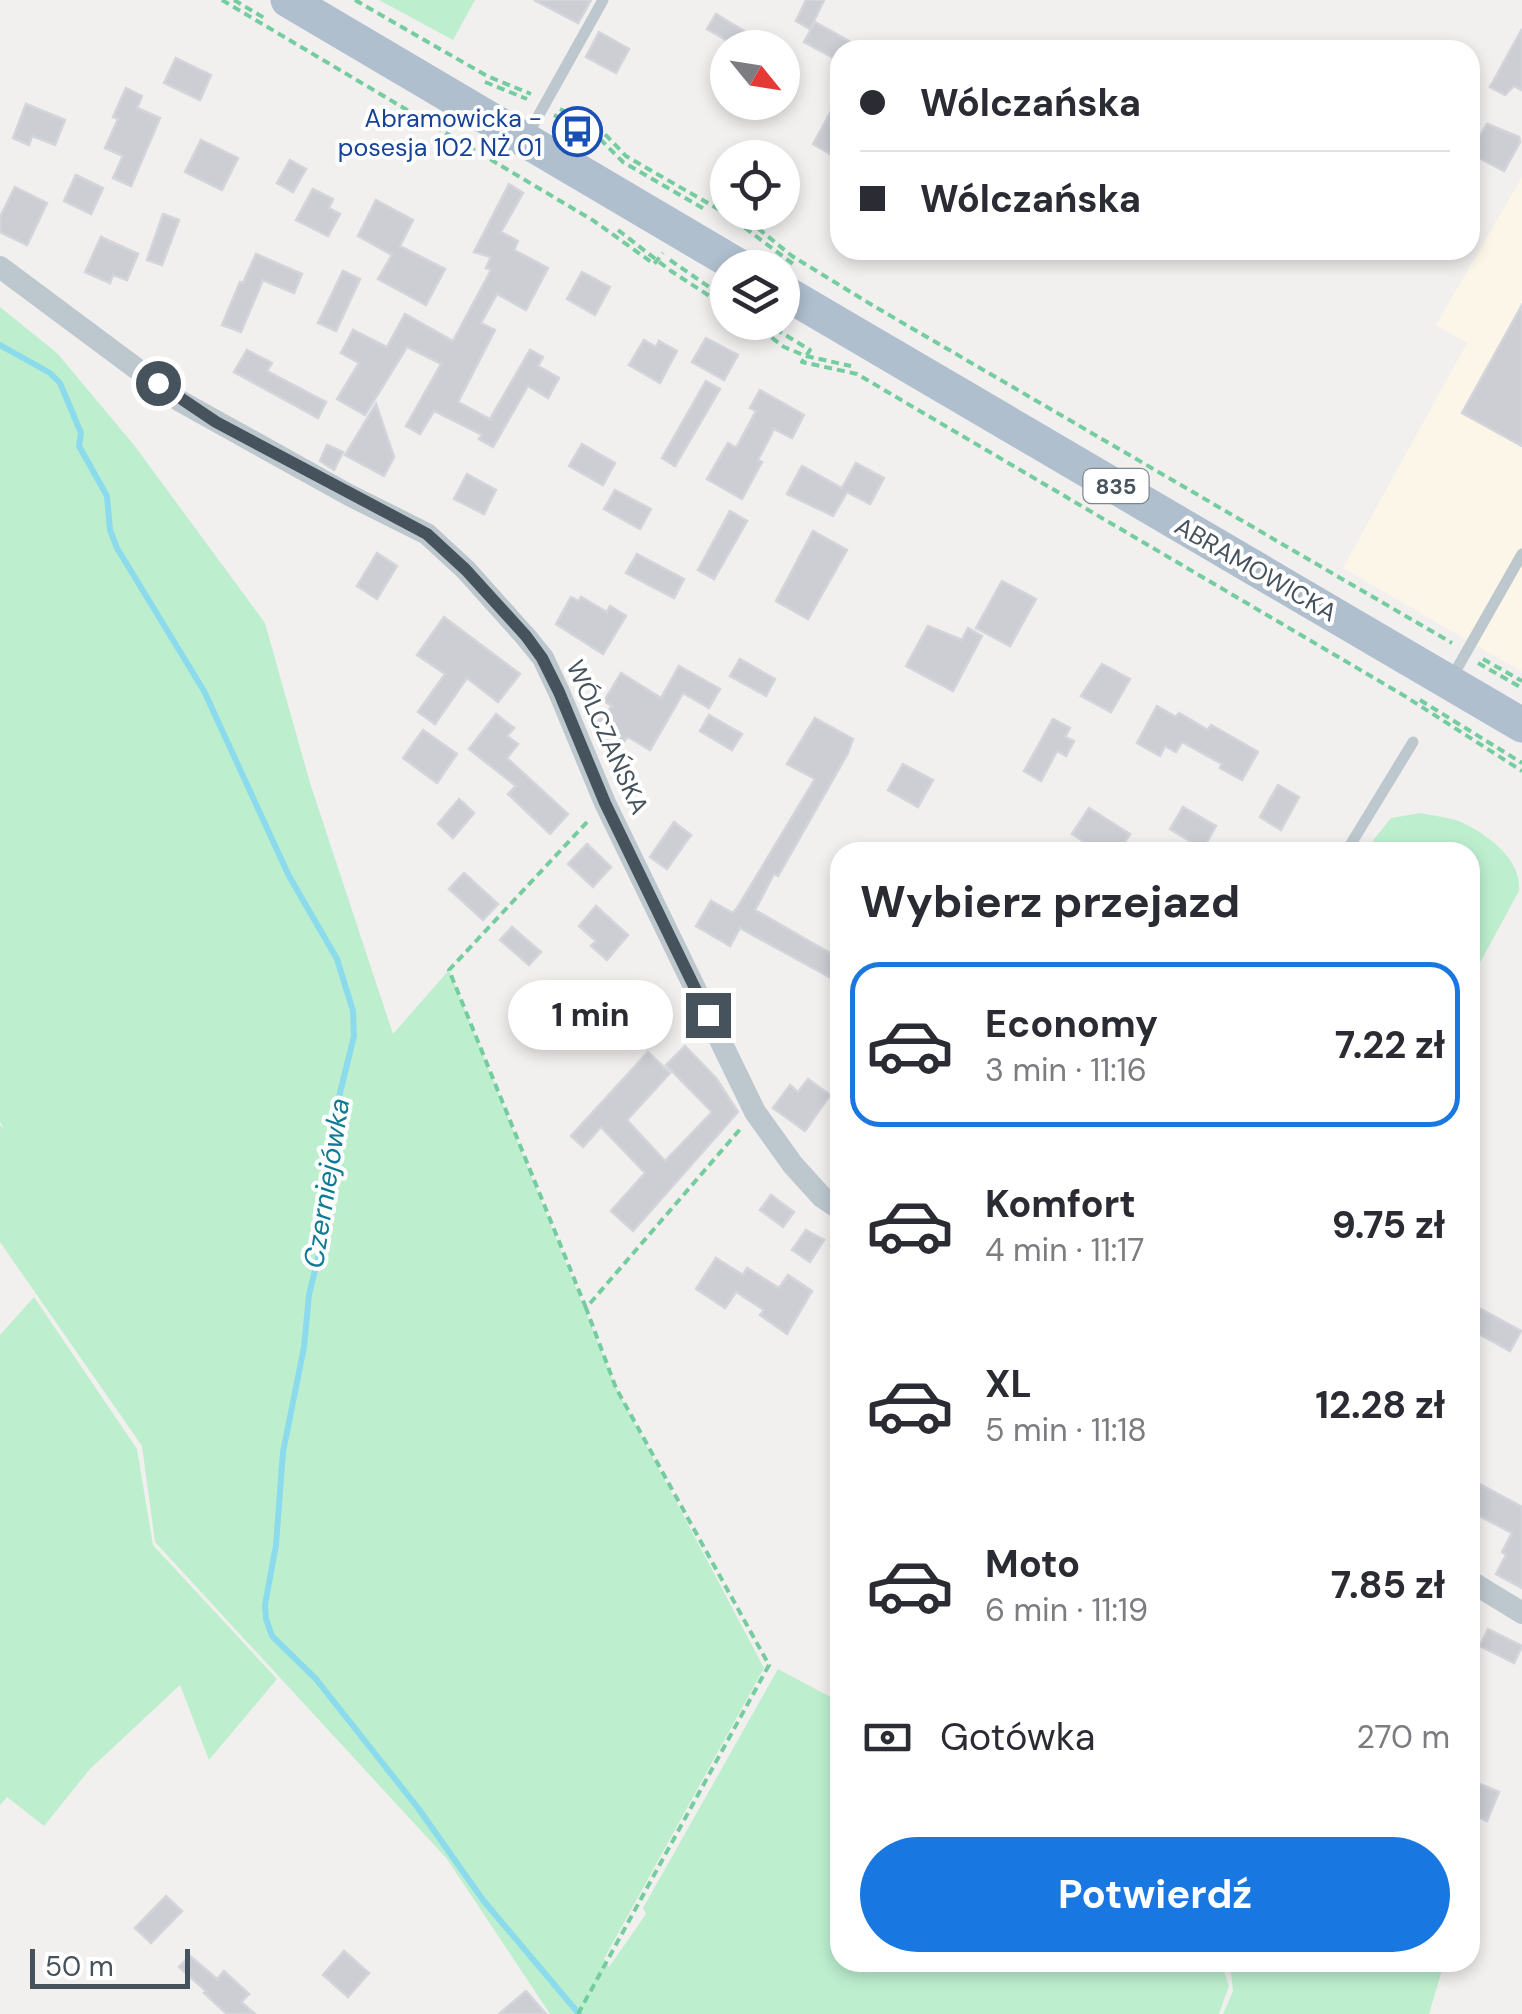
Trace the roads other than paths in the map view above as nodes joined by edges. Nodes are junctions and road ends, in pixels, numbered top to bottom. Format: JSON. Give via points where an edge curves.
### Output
{"nodes":[{"id":1,"x":288,"y":0,"type":"edge"},
{"id":2,"x":603,"y":0,"type":"edge"},
{"id":3,"x":525,"y":140,"type":"junction"},
{"id":4,"x":711,"y":250,"type":"edge"},
{"id":5,"x":0,"y":267,"type":"edge"},
{"id":6,"x":800,"y":302,"type":"edge"},
{"id":7,"x":1522,"y":554,"type":"edge"},
{"id":8,"x":1449,"y":682,"type":"junction"},
{"id":9,"x":1522,"y":725,"type":"edge"},
{"id":10,"x":1413,"y":742,"type":"dead end"},
{"id":11,"x":1352,"y":842,"type":"edge"},
{"id":12,"x":830,"y":1202,"type":"edge"},
{"id":13,"x":1480,"y":1587,"type":"edge"},
{"id":14,"x":1522,"y":1612,"type":"edge"}],
"edges":[{"from":1,"to":3,"type":"main road"},
{"from":2,"to":3,"type":"lane"},
{"from":3,"to":4,"type":"main road"},
{"from":5,"to":12,"type":"street","name":"WÓLCZAŃSKA","via":[[180,401],[403,520],[446,551],[542,658],[755,1112]]},
{"from":6,"to":8,"type":"main road","name":"ABRAMOWICKA","number":"835"},
{"from":7,"to":8,"type":"lane"},
{"from":8,"to":9,"type":"main road","name":"ABRAMOWICKA","number":"835"},
{"from":10,"to":11,"type":"lane"},
{"from":13,"to":14,"type":"street"}]}
